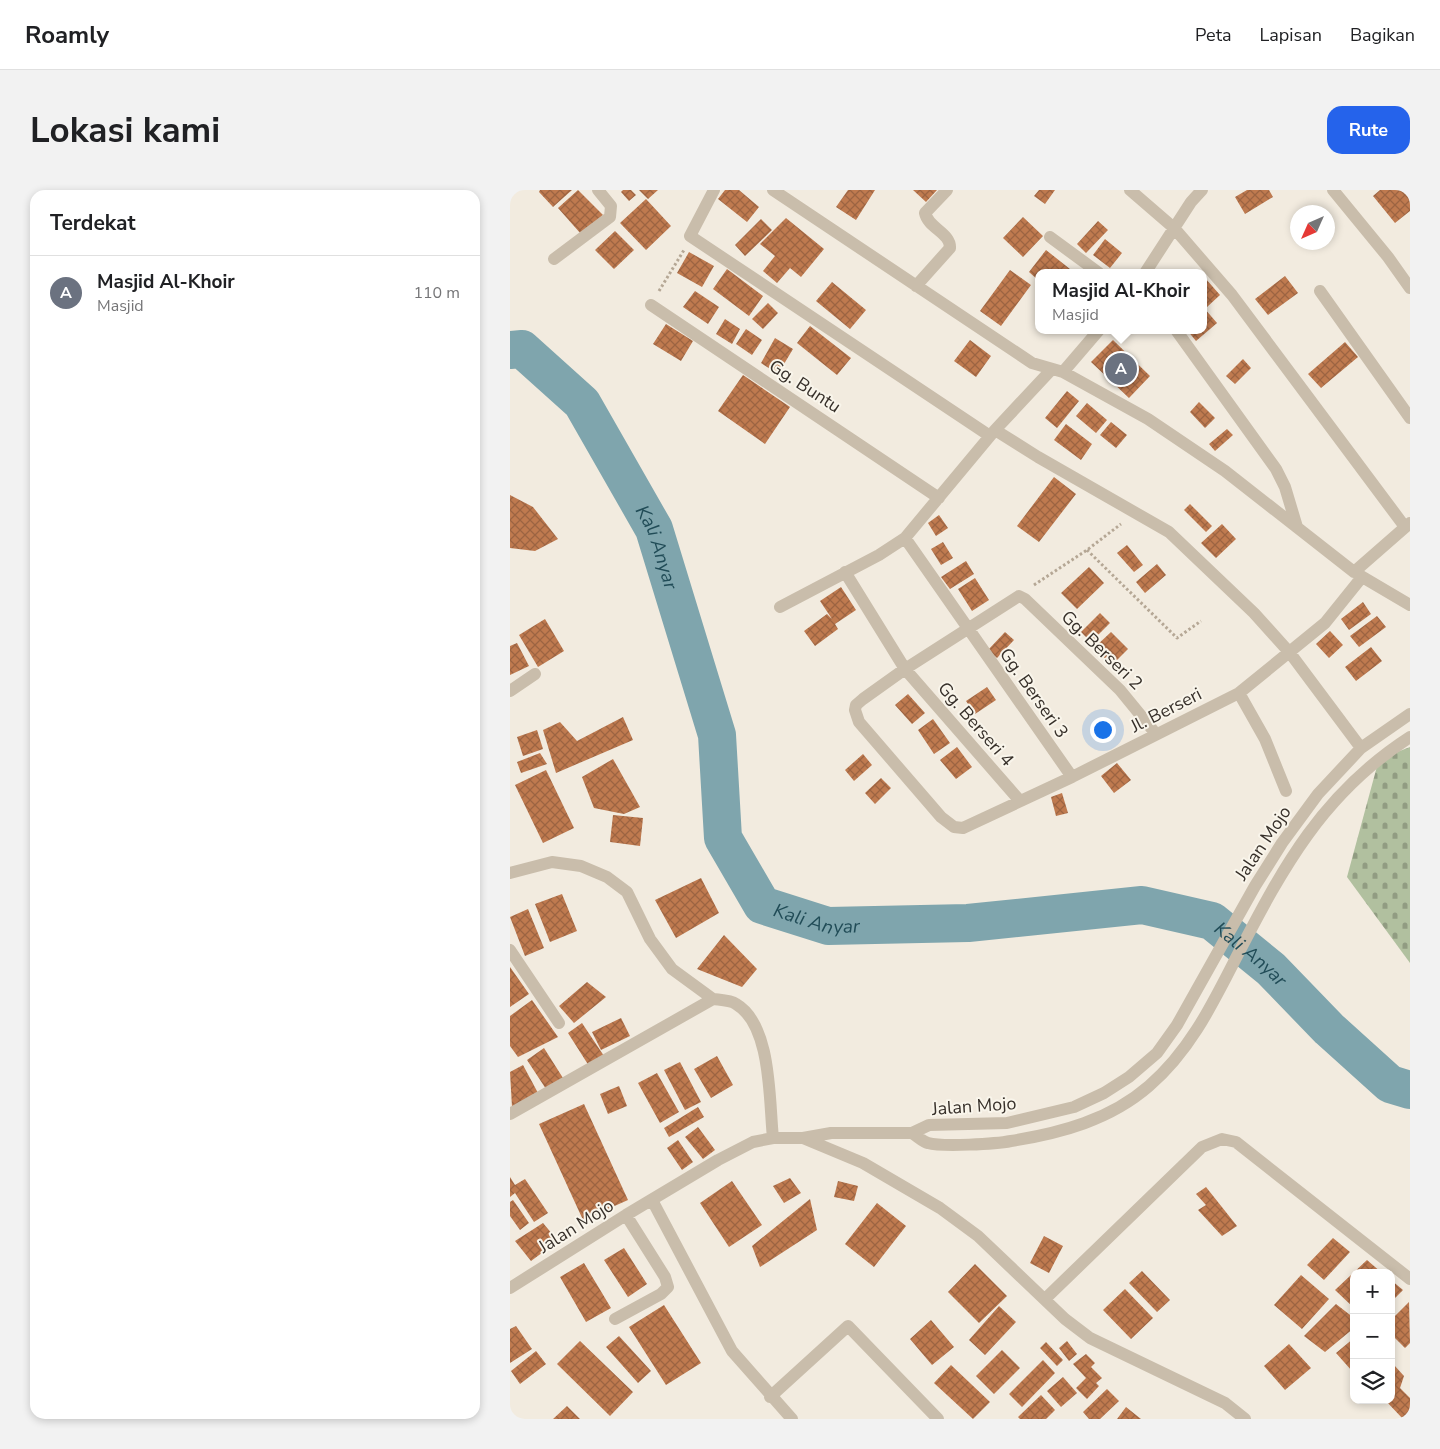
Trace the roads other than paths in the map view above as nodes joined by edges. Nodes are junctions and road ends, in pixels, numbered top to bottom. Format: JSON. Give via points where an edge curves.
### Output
{"nodes":[{"id":1,"x":598,"y":190,"type":"edge"},
{"id":2,"x":714,"y":190,"type":"edge"},
{"id":3,"x":774,"y":190,"type":"edge"},
{"id":4,"x":948,"y":190,"type":"edge"},
{"id":5,"x":1130,"y":190,"type":"edge"},
{"id":6,"x":1202,"y":190,"type":"edge"},
{"id":7,"x":1333,"y":190,"type":"edge"},
{"id":8,"x":1174,"y":228,"type":"junction"},
{"id":9,"x":1050,"y":237,"type":"dead end"},
{"id":10,"x":554,"y":259,"type":"dead end"},
{"id":11,"x":1094,"y":269,"type":"edge"},
{"id":12,"x":1148,"y":269,"type":"edge"},
{"id":13,"x":916,"y":286,"type":"junction"},
{"id":14,"x":1410,"y":288,"type":"edge"},
{"id":15,"x":1320,"y":291,"type":"dead end"},
{"id":16,"x":650,"y":305,"type":"road end"},
{"id":17,"x":1095,"y":334,"type":"edge"},
{"id":18,"x":1179,"y":334,"type":"edge"},
{"id":19,"x":1058,"y":370,"type":"junction"},
{"id":20,"x":1410,"y":418,"type":"edge"},
{"id":21,"x":993,"y":433,"type":"junction"},
{"id":22,"x":939,"y":498,"type":"junction"},
{"id":23,"x":1297,"y":527,"type":"junction"},
{"id":24,"x":1407,"y":528,"type":"edge"},
{"id":25,"x":905,"y":538,"type":"junction"},
{"id":26,"x":845,"y":572,"type":"junction"},
{"id":27,"x":1358,"y":575,"type":"junction"},
{"id":28,"x":1410,"y":605,"type":"edge"},
{"id":29,"x":780,"y":607,"type":"dead end"},
{"id":30,"x":967,"y":629,"type":"junction"},
{"id":31,"x":1290,"y":653,"type":"junction"},
{"id":32,"x":904,"y":669,"type":"junction"},
{"id":33,"x":535,"y":674,"type":"dead end"},
{"id":34,"x":510,"y":690,"type":"edge"},
{"id":35,"x":1239,"y":693,"type":"junction"},
{"id":36,"x":1410,"y":714,"type":"edge"},
{"id":37,"x":1156,"y":734,"type":"junction"},
{"id":38,"x":1410,"y":737,"type":"edge"},
{"id":39,"x":1361,"y":748,"type":"junction"},
{"id":40,"x":1072,"y":777,"type":"junction"},
{"id":41,"x":1286,"y":791,"type":"dead end"},
{"id":42,"x":1020,"y":801,"type":"junction"},
{"id":43,"x":511,"y":869,"type":"edge"},
{"id":44,"x":510,"y":950,"type":"edge"},
{"id":45,"x":713,"y":999,"type":"junction"},
{"id":46,"x":559,"y":1023,"type":"dead end"},
{"id":47,"x":510,"y":1114,"type":"edge"},
{"id":48,"x":912,"y":1133,"type":"junction"},
{"id":49,"x":773,"y":1138,"type":"junction"},
{"id":50,"x":803,"y":1138,"type":"junction"},
{"id":51,"x":652,"y":1200,"type":"junction"},
{"id":52,"x":626,"y":1215,"type":"junction"},
{"id":53,"x":1410,"y":1279,"type":"edge"},
{"id":54,"x":511,"y":1286,"type":"edge"},
{"id":55,"x":1045,"y":1299,"type":"junction"},
{"id":56,"x":615,"y":1319,"type":"dead end"},
{"id":57,"x":770,"y":1397,"type":"junction"},
{"id":58,"x":792,"y":1419,"type":"edge"},
{"id":59,"x":938,"y":1419,"type":"edge"},
{"id":60,"x":1246,"y":1419,"type":"edge"}],
"edges":[{"from":1,"to":10,"type":"street","via":[[611,206],[610,216]]},
{"from":2,"to":21,"type":"street","via":[[691,237]]},
{"from":3,"to":13,"type":"street"},
{"from":4,"to":13,"type":"street","via":[[925,214],[928,221],[949,240],[950,248]]},
{"from":5,"to":8,"type":"street"},
{"from":6,"to":8,"type":"street"},
{"from":7,"to":14,"type":"street"},
{"from":8,"to":12,"type":"street"},
{"from":8,"to":24,"type":"street","via":[[1232,295]]},
{"from":9,"to":11,"type":"street"},
{"from":13,"to":19,"type":"street","via":[[1032,363]]},
{"from":15,"to":20,"type":"street"},
{"from":16,"to":22,"type":"street","name":"Gg. Buntu"},
{"from":17,"to":19,"type":"street"},
{"from":18,"to":23,"type":"street","via":[[1276,469]]},
{"from":19,"to":21,"type":"street"},
{"from":19,"to":23,"type":"street","via":[[1156,424],[1225,471]]},
{"from":21,"to":22,"type":"street"},
{"from":21,"to":31,"type":"street","via":[[1158,524],[1254,613]]},
{"from":22,"to":25,"type":"street"},
{"from":23,"to":27,"type":"street"},
{"from":24,"to":27,"type":"street","name":"Jl. Berseri"},
{"from":25,"to":26,"type":"street"},
{"from":25,"to":30,"type":"street","name":"Gg. Berseri 3"},
{"from":26,"to":29,"type":"street"},
{"from":26,"to":32,"type":"street","name":"Gg. Berseri 4"},
{"from":27,"to":28,"type":"street"},
{"from":27,"to":31,"type":"street","name":"Jl. Berseri","via":[[1336,612]]},
{"from":30,"to":32,"type":"street"},
{"from":30,"to":37,"type":"street","name":"Gg. Berseri 2","via":[[1017,597],[1025,599],[1120,690]]},
{"from":30,"to":40,"type":"street","name":"Gg. Berseri 3"},
{"from":31,"to":35,"type":"street","name":"Jl. Berseri"},
{"from":31,"to":39,"type":"street"},
{"from":32,"to":42,"type":"street","name":"Gg. Berseri 4"},
{"from":32,"to":42,"type":"street","name":"Jl. Berseri","via":[[856,705],[855,714],[858,722],[922,795],[948,824],[963,828]]},
{"from":33,"to":34,"type":"street"},
{"from":35,"to":37,"type":"street","name":"Jl. Berseri"},
{"from":35,"to":41,"type":"street","via":[[1265,739]]},
{"from":36,"to":39,"type":"street","name":"Jalan Mojo"},
{"from":37,"to":40,"type":"street","name":"Jl. Berseri"},
{"from":38,"to":48,"type":"street","via":[[1364,772],[1301,841],[1273,886],[1188,1044],[1149,1086],[1128,1102],[1086,1124],[1057,1133],[1001,1143],[928,1143]]},
{"from":39,"to":48,"type":"street","name":"Jalan Mojo","via":[[1318,794],[1282,843],[1254,886],[1193,1000],[1157,1053],[1129,1077],[1074,1107],[1006,1124],[929,1125]]},
{"from":40,"to":42,"type":"street","name":"Jl. Berseri"},
{"from":43,"to":45,"type":"street","via":[[552,862],[581,866],[607,877],[627,892],[650,939],[672,969]]},
{"from":44,"to":46,"type":"street"},
{"from":45,"to":47,"type":"street"},
{"from":45,"to":49,"type":"street","via":[[734,1002],[755,1023],[763,1046]]},
{"from":48,"to":50,"type":"street","name":"Jalan Mojo","via":[[831,1132]]},
{"from":49,"to":50,"type":"street","name":"Jalan Mojo"},
{"from":49,"to":51,"type":"street","name":"Jalan Mojo","via":[[753,1142]]},
{"from":50,"to":55,"type":"street","via":[[862,1163],[940,1208],[978,1236]]},
{"from":51,"to":52,"type":"street","name":"Jalan Mojo"},
{"from":51,"to":57,"type":"street","via":[[732,1352]]},
{"from":52,"to":54,"type":"street","name":"Jalan Mojo"},
{"from":52,"to":56,"type":"street","via":[[668,1287]]},
{"from":53,"to":55,"type":"street","via":[[1236,1142],[1222,1138],[1202,1147]]},
{"from":55,"to":60,"type":"street","via":[[1090,1338],[1225,1403]]},
{"from":57,"to":58,"type":"street"},
{"from":57,"to":59,"type":"street","via":[[848,1326]]}]}
